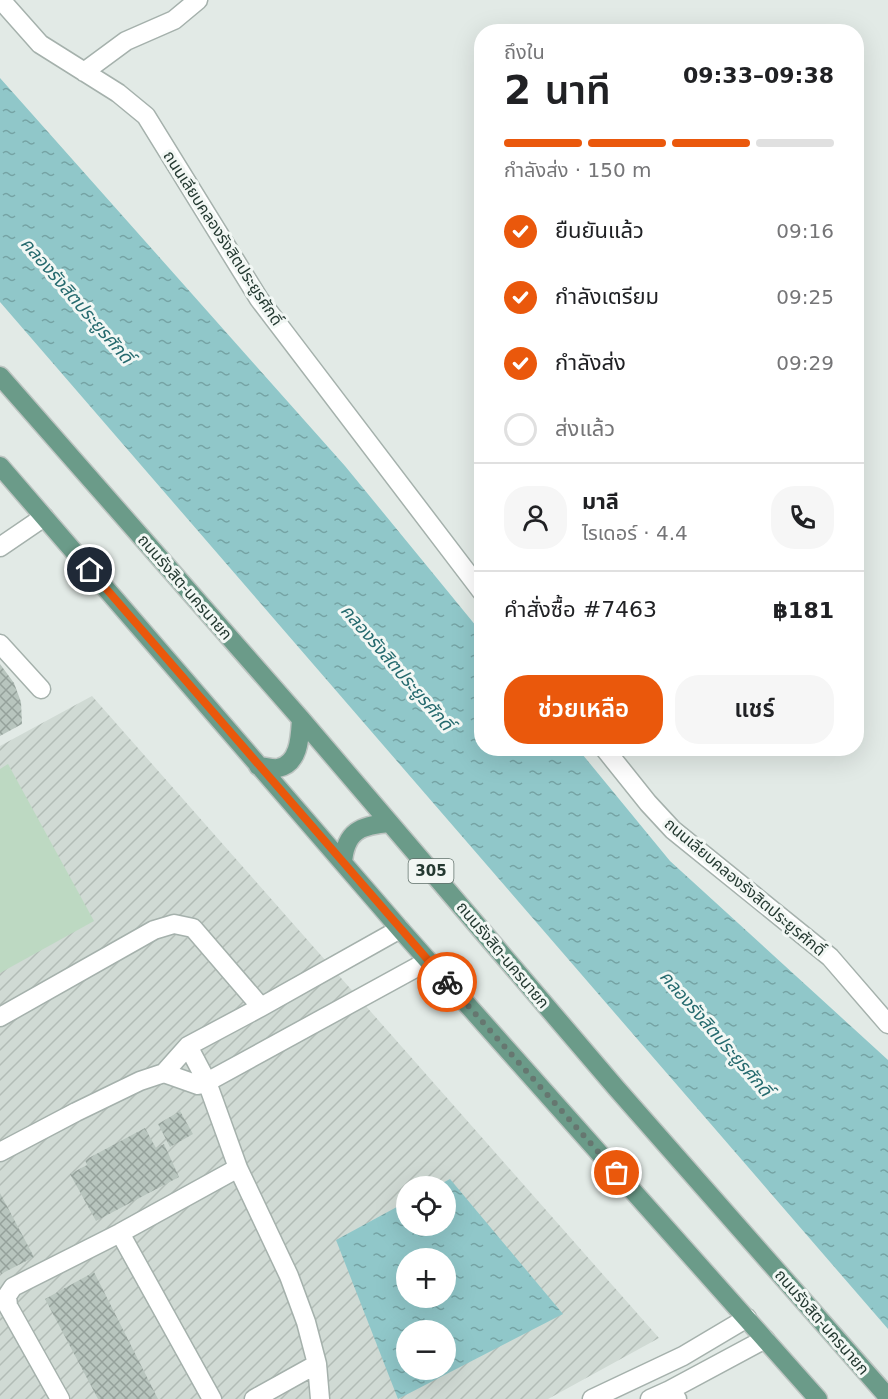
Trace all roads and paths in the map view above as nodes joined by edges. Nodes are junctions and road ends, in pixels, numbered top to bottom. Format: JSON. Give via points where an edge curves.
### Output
{"nodes":[{"id":1,"x":1,"y":0,"type":"edge"},
{"id":2,"x":198,"y":0,"type":"edge"},
{"id":3,"x":84,"y":72,"type":"junction"},
{"id":4,"x":0,"y":376,"type":"edge"},
{"id":5,"x":0,"y":466,"type":"edge"},
{"id":6,"x":44,"y":517,"type":"junction"},
{"id":7,"x":0,"y":548,"type":"edge"},
{"id":8,"x":474,"y":581,"type":"edge"},
{"id":9,"x":0,"y":644,"type":"edge"},
{"id":10,"x":41,"y":689,"type":"dead end"},
{"id":11,"x":301,"y":719,"type":"junction"},
{"id":12,"x":610,"y":756,"type":"edge"},
{"id":13,"x":258,"y":766,"type":"junction"},
{"id":14,"x":390,"y":823,"type":"junction"},
{"id":15,"x":344,"y":863,"type":"junction"},
{"id":16,"x":400,"y":929,"type":"junction"},
{"id":17,"x":428,"y":961,"type":"junction"},
{"id":18,"x":261,"y":1007,"type":"junction"},
{"id":19,"x":0,"y":1017,"type":"edge"},
{"id":20,"x":888,"y":1024,"type":"edge"},
{"id":21,"x":188,"y":1046,"type":"junction"},
{"id":22,"x":164,"y":1074,"type":"junction"},
{"id":23,"x":207,"y":1082,"type":"junction"},
{"id":24,"x":0,"y":1152,"type":"edge"},
{"id":25,"x":238,"y":1168,"type":"junction"},
{"id":26,"x":120,"y":1233,"type":"junction"},
{"id":27,"x":747,"y":1318,"type":"junction"},
{"id":28,"x":765,"y":1340,"type":"junction"},
{"id":29,"x":317,"y":1364,"type":"junction"},
{"id":30,"x":673,"y":1394,"type":"edge"},
{"id":31,"x":888,"y":1397,"type":"edge"},
{"id":32,"x":60,"y":1399,"type":"edge"},
{"id":33,"x":212,"y":1399,"type":"edge"},
{"id":34,"x":254,"y":1399,"type":"edge"},
{"id":35,"x":320,"y":1399,"type":"edge"},
{"id":36,"x":592,"y":1399,"type":"edge"},
{"id":37,"x":650,"y":1399,"type":"edge"},
{"id":38,"x":818,"y":1399,"type":"edge"}],
"edges":[{"from":1,"to":3,"type":"street","name":"ถนนเลียบคลองรังสิตประยูรศักดิ์","via":[[40,44]]},
{"from":2,"to":3,"type":"street","via":[[174,20],[126,41]]},
{"from":3,"to":8,"type":"street","name":"ถนนเลียบคลองรังสิตประยูรศักดิ์","via":[[146,116],[260,299]]},
{"from":4,"to":11,"type":"main road","name":"ถนนรังสิต-นครนายก","number":"305"},
{"from":5,"to":6,"type":"main road"},
{"from":6,"to":7,"type":"street"},
{"from":6,"to":13,"type":"main road"},
{"from":9,"to":10,"type":"street"},
{"from":11,"to":13,"type":"main road","via":[[299,746],[290,761],[278,768]]},
{"from":11,"to":14,"type":"main road","name":"ถนนรังสิต-นครนายก","number":"305"},
{"from":12,"to":20,"type":"street","name":"ถนนเลียบคลองรังสิตประยูรศักดิ์","via":[[673,830],[830,957]]},
{"from":13,"to":15,"type":"main road"},
{"from":14,"to":15,"type":"main road","via":[[370,824],[354,832],[344,848]]},
{"from":14,"to":31,"type":"main road","name":"ถนนรังสิต-นครนายก","number":"305"},
{"from":15,"to":16,"type":"main road"},
{"from":16,"to":17,"type":"main road"},
{"from":16,"to":18,"type":"street"},
{"from":17,"to":23,"type":"street"},
{"from":17,"to":27,"type":"main road"},
{"from":18,"to":19,"type":"street","via":[[193,928],[174,924],[154,930]]},
{"from":18,"to":21,"type":"street"},
{"from":21,"to":22,"type":"street"},
{"from":21,"to":23,"type":"street"},
{"from":22,"to":23,"type":"street","via":[[198,1085]]},
{"from":22,"to":24,"type":"street","via":[[140,1081]]},
{"from":23,"to":25,"type":"street"},
{"from":25,"to":26,"type":"street"},
{"from":25,"to":29,"type":"street","via":[[289,1276]]},
{"from":26,"to":32,"type":"street","via":[[13,1287],[7,1296],[8,1306]]},
{"from":26,"to":33,"type":"street"},
{"from":27,"to":28,"type":"main road"},
{"from":27,"to":36,"type":"street","via":[[683,1356]]},
{"from":28,"to":30,"type":"street"},
{"from":28,"to":38,"type":"main road"},
{"from":29,"to":34,"type":"street"},
{"from":29,"to":35,"type":"street"},
{"from":30,"to":37,"type":"street"}]}
